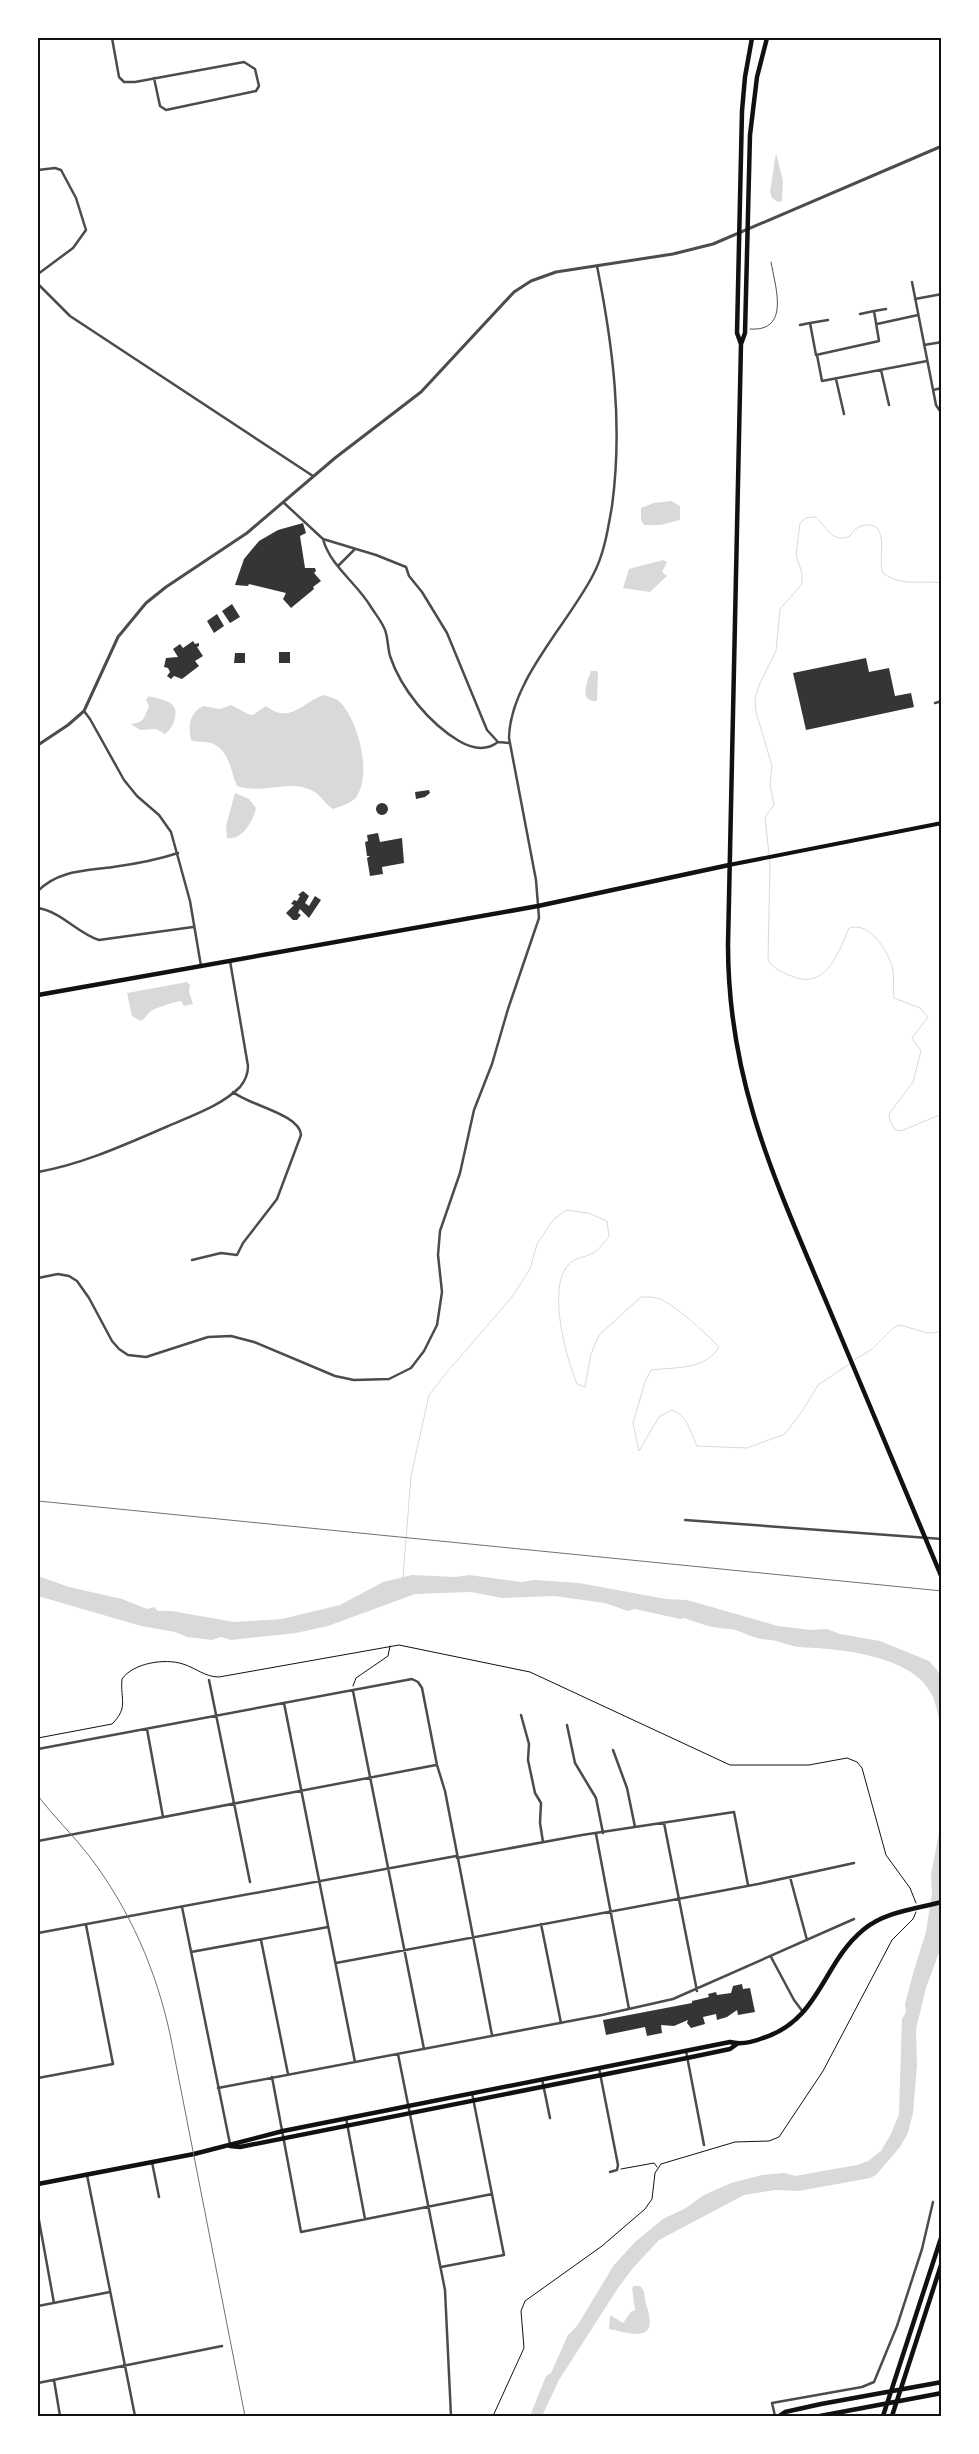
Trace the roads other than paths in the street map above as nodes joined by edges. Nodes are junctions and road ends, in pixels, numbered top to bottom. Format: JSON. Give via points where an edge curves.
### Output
{"nodes":[{"id":1,"x":112,"y":38,"type":"edge"},
{"id":2,"x":752,"y":38,"type":"edge"},
{"id":3,"x":767,"y":38,"type":"edge"},
{"id":4,"x":154,"y":78,"type":"junction"},
{"id":5,"x":942,"y":146,"type":"edge"},
{"id":6,"x":38,"y":170,"type":"edge"},
{"id":7,"x":747,"y":230,"type":"junction"},
{"id":8,"x":739,"y":233,"type":"junction"},
{"id":9,"x":771,"y":262,"type":"dead end"},
{"id":10,"x":597,"y":266,"type":"junction"},
{"id":11,"x":38,"y":274,"type":"edge"},
{"id":12,"x":912,"y":282,"type":"dead end"},
{"id":13,"x":38,"y":284,"type":"edge"},
{"id":14,"x":942,"y":294,"type":"edge"},
{"id":15,"x":915,"y":299,"type":"junction"},
{"id":16,"x":886,"y":308,"type":"dead end"},
{"id":17,"x":874,"y":311,"type":"junction"},
{"id":18,"x":860,"y":314,"type":"dead end"},
{"id":19,"x":918,"y":315,"type":"junction"},
{"id":20,"x":828,"y":320,"type":"dead end"},
{"id":21,"x":810,"y":323,"type":"junction"},
{"id":22,"x":877,"y":324,"type":"junction"},
{"id":23,"x":800,"y":325,"type":"dead end"},
{"id":24,"x":750,"y":329,"type":"dead end"},
{"id":25,"x":942,"y":342,"type":"edge"},
{"id":26,"x":741,"y":344,"type":"junction"},
{"id":27,"x":924,"y":345,"type":"junction"},
{"id":28,"x":816,"y":355,"type":"junction"},
{"id":29,"x":927,"y":361,"type":"junction"},
{"id":30,"x":881,"y":370,"type":"junction"},
{"id":31,"x":836,"y":379,"type":"junction"},
{"id":32,"x":942,"y":388,"type":"edge"},
{"id":33,"x":933,"y":390,"type":"junction"},
{"id":34,"x":889,"y":406,"type":"dead end"},
{"id":35,"x":844,"y":414,"type":"dead end"},
{"id":36,"x":942,"y":414,"type":"edge"},
{"id":37,"x":313,"y":476,"type":"junction"},
{"id":38,"x":283,"y":502,"type":"junction"},
{"id":39,"x":323,"y":539,"type":"junction"},
{"id":40,"x":355,"y":549,"type":"junction"},
{"id":41,"x":338,"y":566,"type":"junction"},
{"id":42,"x":941,"y":620,"type":"edge"},
{"id":43,"x":942,"y":635,"type":"edge"},
{"id":44,"x":942,"y":701,"type":"edge"},
{"id":45,"x":935,"y":703,"type":"dead end"},
{"id":46,"x":84,"y":712,"type":"junction"},
{"id":47,"x":498,"y":742,"type":"junction"},
{"id":48,"x":510,"y":743,"type":"junction"},
{"id":49,"x":38,"y":745,"type":"edge"},
{"id":50,"x":942,"y":823,"type":"edge"},
{"id":51,"x":178,"y":853,"type":"junction"},
{"id":52,"x":729,"y":866,"type":"junction"},
{"id":53,"x":38,"y":891,"type":"edge"},
{"id":54,"x":538,"y":906,"type":"junction"},
{"id":55,"x":38,"y":908,"type":"edge"},
{"id":56,"x":194,"y":927,"type":"junction"},
{"id":57,"x":230,"y":961,"type":"junction"},
{"id":58,"x":201,"y":966,"type":"junction"},
{"id":59,"x":38,"y":995,"type":"edge"},
{"id":60,"x":233,"y":1092,"type":"junction"},
{"id":61,"x":38,"y":1172,"type":"edge"},
{"id":62,"x":192,"y":1260,"type":"dead end"},
{"id":63,"x":38,"y":1278,"type":"edge"},
{"id":64,"x":685,"y":1520,"type":"dead end"},
{"id":65,"x":942,"y":1539,"type":"edge"},
{"id":66,"x":941,"y":1578,"type":"edge"},
{"id":67,"x":209,"y":1680,"type":"dead end"},
{"id":68,"x":353,"y":1690,"type":"junction"},
{"id":69,"x":284,"y":1704,"type":"junction"},
{"id":70,"x":521,"y":1715,"type":"dead end"},
{"id":71,"x":216,"y":1716,"type":"junction"},
{"id":72,"x":567,"y":1726,"type":"dead end"},
{"id":73,"x":147,"y":1729,"type":"junction"},
{"id":74,"x":38,"y":1749,"type":"edge"},
{"id":75,"x":613,"y":1750,"type":"dead end"},
{"id":76,"x":437,"y":1765,"type":"junction"},
{"id":77,"x":370,"y":1778,"type":"junction"},
{"id":78,"x":302,"y":1792,"type":"junction"},
{"id":79,"x":234,"y":1804,"type":"junction"},
{"id":80,"x":164,"y":1817,"type":"junction"},
{"id":81,"x":664,"y":1822,"type":"junction"},
{"id":82,"x":635,"y":1827,"type":"junction"},
{"id":83,"x":602,"y":1833,"type":"junction"},
{"id":84,"x":596,"y":1834,"type":"junction"},
{"id":85,"x":38,"y":1841,"type":"edge"},
{"id":86,"x":543,"y":1842,"type":"junction"},
{"id":87,"x":457,"y":1857,"type":"junction"},
{"id":88,"x":854,"y":1863,"type":"dead end"},
{"id":89,"x":388,"y":1869,"type":"junction"},
{"id":90,"x":790,"y":1877,"type":"junction"},
{"id":91,"x":250,"y":1882,"type":"dead end"},
{"id":92,"x":319,"y":1882,"type":"junction"},
{"id":93,"x":748,"y":1885,"type":"junction"},
{"id":94,"x":679,"y":1898,"type":"junction"},
{"id":95,"x":942,"y":1902,"type":"edge"},
{"id":96,"x":182,"y":1907,"type":"junction"},
{"id":97,"x":610,"y":1911,"type":"junction"},
{"id":98,"x":854,"y":1919,"type":"dead end"},
{"id":99,"x":541,"y":1924,"type":"junction"},
{"id":100,"x":86,"y":1925,"type":"junction"},
{"id":101,"x":328,"y":1927,"type":"junction"},
{"id":102,"x":38,"y":1933,"type":"edge"},
{"id":103,"x":473,"y":1938,"type":"junction"},
{"id":104,"x":262,"y":1940,"type":"junction"},
{"id":105,"x":807,"y":1940,"type":"junction"},
{"id":106,"x":404,"y":1950,"type":"junction"},
{"id":107,"x":191,"y":1952,"type":"junction"},
{"id":108,"x":771,"y":1957,"type":"junction"},
{"id":109,"x":336,"y":1963,"type":"junction"},
{"id":110,"x":697,"y":1990,"type":"junction"},
{"id":111,"x":629,"y":2009,"type":"junction"},
{"id":112,"x":804,"y":2013,"type":"junction"},
{"id":113,"x":561,"y":2023,"type":"junction"},
{"id":114,"x":492,"y":2036,"type":"junction"},
{"id":115,"x":737,"y":2044,"type":"junction"},
{"id":116,"x":424,"y":2049,"type":"junction"},
{"id":117,"x":686,"y":2051,"type":"junction"},
{"id":118,"x":398,"y":2054,"type":"junction"},
{"id":119,"x":687,"y":2058,"type":"junction"},
{"id":120,"x":355,"y":2062,"type":"junction"},
{"id":121,"x":599,"y":2068,"type":"junction"},
{"id":122,"x":288,"y":2074,"type":"junction"},
{"id":123,"x":600,"y":2075,"type":"junction"},
{"id":124,"x":272,"y":2077,"type":"junction"},
{"id":125,"x":38,"y":2078,"type":"edge"},
{"id":126,"x":542,"y":2079,"type":"junction"},
{"id":127,"x":544,"y":2086,"type":"junction"},
{"id":128,"x":218,"y":2088,"type":"junction"},
{"id":129,"x":472,"y":2093,"type":"junction"},
{"id":130,"x":473,"y":2100,"type":"junction"},
{"id":131,"x":408,"y":2106,"type":"junction"},
{"id":132,"x":410,"y":2112,"type":"junction"},
{"id":133,"x":346,"y":2118,"type":"junction"},
{"id":134,"x":550,"y":2118,"type":"dead end"},
{"id":135,"x":347,"y":2124,"type":"junction"},
{"id":136,"x":282,"y":2131,"type":"junction"},
{"id":137,"x":284,"y":2137,"type":"junction"},
{"id":138,"x":704,"y":2145,"type":"dead end"},
{"id":139,"x":230,"y":2146,"type":"junction"},
{"id":140,"x":152,"y":2162,"type":"junction"},
{"id":141,"x":610,"y":2172,"type":"dead end"},
{"id":142,"x":87,"y":2175,"type":"junction"},
{"id":143,"x":38,"y":2184,"type":"edge"},
{"id":144,"x":492,"y":2194,"type":"junction"},
{"id":145,"x":159,"y":2197,"type":"dead end"},
{"id":146,"x":933,"y":2202,"type":"dead end"},
{"id":147,"x":429,"y":2207,"type":"junction"},
{"id":148,"x":38,"y":2215,"type":"edge"},
{"id":149,"x":365,"y":2219,"type":"junction"},
{"id":150,"x":942,"y":2235,"type":"edge"},
{"id":151,"x":942,"y":2262,"type":"edge"},
{"id":152,"x":441,"y":2267,"type":"junction"},
{"id":153,"x":110,"y":2292,"type":"junction"},
{"id":154,"x":54,"y":2303,"type":"junction"},
{"id":155,"x":38,"y":2306,"type":"edge"},
{"id":156,"x":222,"y":2346,"type":"dead end"},
{"id":157,"x":125,"y":2366,"type":"junction"},
{"id":158,"x":54,"y":2380,"type":"junction"},
{"id":159,"x":942,"y":2382,"type":"edge"},
{"id":160,"x":38,"y":2383,"type":"edge"},
{"id":161,"x":900,"y":2390,"type":"junction"},
{"id":162,"x":890,"y":2392,"type":"junction"},
{"id":163,"x":942,"y":2393,"type":"edge"},
{"id":164,"x":897,"y":2402,"type":"junction"},
{"id":165,"x":886,"y":2404,"type":"junction"},
{"id":166,"x":60,"y":2416,"type":"edge"},
{"id":167,"x":135,"y":2416,"type":"edge"},
{"id":168,"x":451,"y":2416,"type":"edge"},
{"id":169,"x":775,"y":2416,"type":"edge"},
{"id":170,"x":779,"y":2416,"type":"edge"},
{"id":171,"x":820,"y":2416,"type":"edge"},
{"id":172,"x":883,"y":2416,"type":"edge"},
{"id":173,"x":892,"y":2416,"type":"edge"}],
"edges":[{"from":1,"to":4,"type":"street","via":[[119,77],[124,82]]},
{"from":2,"to":8,"type":"main road","via":[[743,92]]},
{"from":3,"to":7,"type":"main road","via":[[751,114]]},
{"from":4,"to":4,"type":"street","via":[[160,106],[164,110],[254,92],[259,84],[252,66],[240,62]]},
{"from":5,"to":7,"type":"street"},
{"from":6,"to":11,"type":"street","via":[[58,168],[63,172],[86,227],[73,248]]},
{"from":7,"to":8,"type":"street"},
{"from":7,"to":26,"type":"main road","via":[[745,333]]},
{"from":8,"to":10,"type":"street","via":[[704,247]]},
{"from":8,"to":26,"type":"main road","via":[[737,333]]},
{"from":9,"to":24,"type":"lane","via":[[778,300],[776,316],[763,328]]},
{"from":10,"to":37,"type":"street","via":[[544,276],[514,292],[421,392]]},
{"from":10,"to":48,"type":"street","via":[[610,332],[617,415],[616,471],[610,514],[593,576],[547,645],[512,713]]},
{"from":12,"to":15,"type":"street"},
{"from":13,"to":37,"type":"street","via":[[70,316]]},
{"from":14,"to":15,"type":"street"},
{"from":15,"to":19,"type":"street"},
{"from":16,"to":17,"type":"street"},
{"from":17,"to":18,"type":"street"},
{"from":17,"to":22,"type":"street"},
{"from":19,"to":22,"type":"street"},
{"from":19,"to":27,"type":"street"},
{"from":20,"to":21,"type":"street"},
{"from":21,"to":23,"type":"street"},
{"from":21,"to":28,"type":"street"},
{"from":22,"to":28,"type":"street","via":[[879,341]]},
{"from":25,"to":27,"type":"street"},
{"from":26,"to":52,"type":"main road"},
{"from":27,"to":29,"type":"street"},
{"from":28,"to":31,"type":"street","via":[[822,381]]},
{"from":29,"to":30,"type":"street"},
{"from":29,"to":33,"type":"street"},
{"from":30,"to":31,"type":"street"},
{"from":30,"to":34,"type":"street"},
{"from":31,"to":35,"type":"street"},
{"from":32,"to":33,"type":"street"},
{"from":33,"to":36,"type":"street"},
{"from":37,"to":38,"type":"street"},
{"from":38,"to":39,"type":"street"},
{"from":38,"to":46,"type":"street","via":[[247,533],[166,587],[138,610],[118,637]]},
{"from":39,"to":40,"type":"street"},
{"from":39,"to":41,"type":"street","via":[[324,546]]},
{"from":40,"to":41,"type":"street"},
{"from":40,"to":47,"type":"street","via":[[406,567],[447,633],[487,730]]},
{"from":41,"to":47,"type":"street","via":[[378,618],[385,631],[390,656],[404,684],[426,714],[452,736],[472,747],[491,747]]},
{"from":42,"to":43,"type":"street"},
{"from":44,"to":45,"type":"street"},
{"from":46,"to":49,"type":"street"},
{"from":46,"to":51,"type":"street","via":[[124,780],[168,826]]},
{"from":47,"to":48,"type":"street"},
{"from":48,"to":54,"type":"street"},
{"from":50,"to":52,"type":"main road"},
{"from":51,"to":53,"type":"street","via":[[141,863],[67,874],[52,879]]},
{"from":51,"to":56,"type":"street"},
{"from":52,"to":54,"type":"main road"},
{"from":52,"to":66,"type":"main road","via":[[729,985],[744,1086],[767,1160]]},
{"from":54,"to":57,"type":"main road"},
{"from":54,"to":63,"type":"street","via":[[538,921],[474,1110],[460,1173],[440,1231],[438,1255],[442,1292],[437,1325],[424,1351],[405,1373],[372,1381],[344,1379],[231,1336],[208,1337],[146,1356],[128,1355],[112,1341],[77,1281],[58,1274]]},
{"from":55,"to":56,"type":"street","via":[[60,916],[99,940]]},
{"from":56,"to":58,"type":"street"},
{"from":57,"to":58,"type":"main road"},
{"from":57,"to":60,"type":"street","via":[[248,1066],[245,1080]]},
{"from":58,"to":59,"type":"main road"},
{"from":60,"to":61,"type":"street","via":[[197,1114],[95,1158]]},
{"from":60,"to":62,"type":"street","via":[[243,1100],[277,1112],[299,1127],[301,1134],[277,1200],[237,1255],[221,1253]]},
{"from":64,"to":65,"type":"street"},
{"from":67,"to":71,"type":"street"},
{"from":68,"to":69,"type":"street"},
{"from":68,"to":76,"type":"street","via":[[414,1679],[422,1688]]},
{"from":68,"to":77,"type":"street"},
{"from":69,"to":71,"type":"street"},
{"from":69,"to":78,"type":"street"},
{"from":70,"to":86,"type":"street","via":[[529,1744],[528,1760],[535,1793],[541,1803]]},
{"from":71,"to":73,"type":"street"},
{"from":71,"to":79,"type":"street"},
{"from":72,"to":83,"type":"street","via":[[575,1763],[596,1798]]},
{"from":73,"to":74,"type":"street"},
{"from":73,"to":80,"type":"street"},
{"from":75,"to":82,"type":"street","via":[[627,1788]]},
{"from":76,"to":77,"type":"street"},
{"from":76,"to":87,"type":"street"},
{"from":77,"to":78,"type":"street"},
{"from":77,"to":89,"type":"street"},
{"from":78,"to":79,"type":"street"},
{"from":78,"to":92,"type":"street"},
{"from":79,"to":80,"type":"street"},
{"from":79,"to":91,"type":"street"},
{"from":80,"to":85,"type":"street"},
{"from":81,"to":82,"type":"street"},
{"from":81,"to":93,"type":"street","via":[[734,1812]]},
{"from":81,"to":94,"type":"street"},
{"from":82,"to":83,"type":"street"},
{"from":83,"to":84,"type":"street"},
{"from":84,"to":86,"type":"street"},
{"from":84,"to":97,"type":"street"},
{"from":86,"to":87,"type":"street"},
{"from":87,"to":89,"type":"street"},
{"from":87,"to":103,"type":"street"},
{"from":88,"to":90,"type":"street"},
{"from":89,"to":92,"type":"street"},
{"from":89,"to":106,"type":"street"},
{"from":90,"to":93,"type":"street"},
{"from":90,"to":105,"type":"street"},
{"from":92,"to":96,"type":"street"},
{"from":92,"to":101,"type":"street"},
{"from":93,"to":94,"type":"street"},
{"from":94,"to":97,"type":"street"},
{"from":94,"to":110,"type":"street"},
{"from":95,"to":112,"type":"main road","via":[[882,1919],[861,1932],[846,1948]]},
{"from":96,"to":100,"type":"street"},
{"from":96,"to":107,"type":"street"},
{"from":97,"to":99,"type":"street"},
{"from":97,"to":111,"type":"street"},
{"from":98,"to":105,"type":"street"},
{"from":99,"to":103,"type":"street"},
{"from":99,"to":113,"type":"street"},
{"from":100,"to":102,"type":"street"},
{"from":100,"to":125,"type":"street","via":[[113,2064]]},
{"from":101,"to":104,"type":"street"},
{"from":101,"to":109,"type":"street"},
{"from":103,"to":106,"type":"street"},
{"from":103,"to":114,"type":"street"},
{"from":104,"to":107,"type":"street"},
{"from":104,"to":122,"type":"street"},
{"from":105,"to":108,"type":"street"},
{"from":106,"to":109,"type":"street"},
{"from":106,"to":116,"type":"street"},
{"from":107,"to":128,"type":"street"},
{"from":108,"to":110,"type":"street"},
{"from":108,"to":112,"type":"street"},
{"from":109,"to":120,"type":"street"},
{"from":110,"to":111,"type":"street"},
{"from":111,"to":113,"type":"street"},
{"from":112,"to":115,"type":"main road","via":[[775,2034]]},
{"from":113,"to":114,"type":"street"},
{"from":114,"to":116,"type":"street"},
{"from":115,"to":117,"type":"main road","via":[[730,2042]]},
{"from":115,"to":119,"type":"main road","via":[[730,2049]]},
{"from":116,"to":118,"type":"street"},
{"from":117,"to":119,"type":"street"},
{"from":117,"to":121,"type":"main road"},
{"from":118,"to":120,"type":"street"},
{"from":118,"to":131,"type":"street"},
{"from":119,"to":123,"type":"main road"},
{"from":119,"to":138,"type":"street"},
{"from":120,"to":122,"type":"street"},
{"from":121,"to":123,"type":"street"},
{"from":121,"to":126,"type":"main road"},
{"from":122,"to":124,"type":"street"},
{"from":123,"to":127,"type":"main road"},
{"from":123,"to":141,"type":"street","via":[[618,2168]]},
{"from":124,"to":128,"type":"street"},
{"from":124,"to":136,"type":"street"},
{"from":126,"to":127,"type":"street"},
{"from":126,"to":129,"type":"main road"},
{"from":127,"to":130,"type":"main road"},
{"from":127,"to":134,"type":"street"},
{"from":128,"to":139,"type":"street"},
{"from":129,"to":130,"type":"street"},
{"from":129,"to":131,"type":"main road"},
{"from":130,"to":132,"type":"main road"},
{"from":130,"to":144,"type":"street"},
{"from":131,"to":132,"type":"street"},
{"from":131,"to":133,"type":"main road"},
{"from":132,"to":135,"type":"main road"},
{"from":132,"to":147,"type":"street"},
{"from":133,"to":135,"type":"street"},
{"from":133,"to":136,"type":"main road"},
{"from":135,"to":137,"type":"main road"},
{"from":135,"to":149,"type":"street"},
{"from":136,"to":137,"type":"street"},
{"from":136,"to":139,"type":"main road"},
{"from":137,"to":139,"type":"main road","via":[[240,2147]]},
{"from":137,"to":149,"type":"street","via":[[300,2232]]},
{"from":139,"to":140,"type":"main road"},
{"from":140,"to":142,"type":"main road"},
{"from":140,"to":145,"type":"street"},
{"from":142,"to":143,"type":"main road"},
{"from":142,"to":153,"type":"street"},
{"from":144,"to":147,"type":"street"},
{"from":144,"to":152,"type":"street","via":[[504,2255]]},
{"from":146,"to":169,"type":"street","via":[[897,2326],[874,2382],[772,2403]]},
{"from":147,"to":149,"type":"street"},
{"from":147,"to":152,"type":"street"},
{"from":148,"to":154,"type":"street"},
{"from":150,"to":162,"type":"main road"},
{"from":151,"to":161,"type":"main road"},
{"from":152,"to":168,"type":"street"},
{"from":153,"to":154,"type":"street"},
{"from":153,"to":157,"type":"street"},
{"from":154,"to":155,"type":"street"},
{"from":156,"to":157,"type":"street"},
{"from":157,"to":158,"type":"street"},
{"from":157,"to":167,"type":"street"},
{"from":158,"to":160,"type":"street"},
{"from":158,"to":166,"type":"street"},
{"from":159,"to":161,"type":"main road"},
{"from":161,"to":162,"type":"main road"},
{"from":161,"to":164,"type":"main road"},
{"from":162,"to":165,"type":"main road"},
{"from":162,"to":170,"type":"main road","via":[[785,2412]]},
{"from":163,"to":164,"type":"main road"},
{"from":164,"to":165,"type":"main road"},
{"from":164,"to":173,"type":"main road"},
{"from":165,"to":171,"type":"main road"},
{"from":165,"to":172,"type":"main road"}]}
